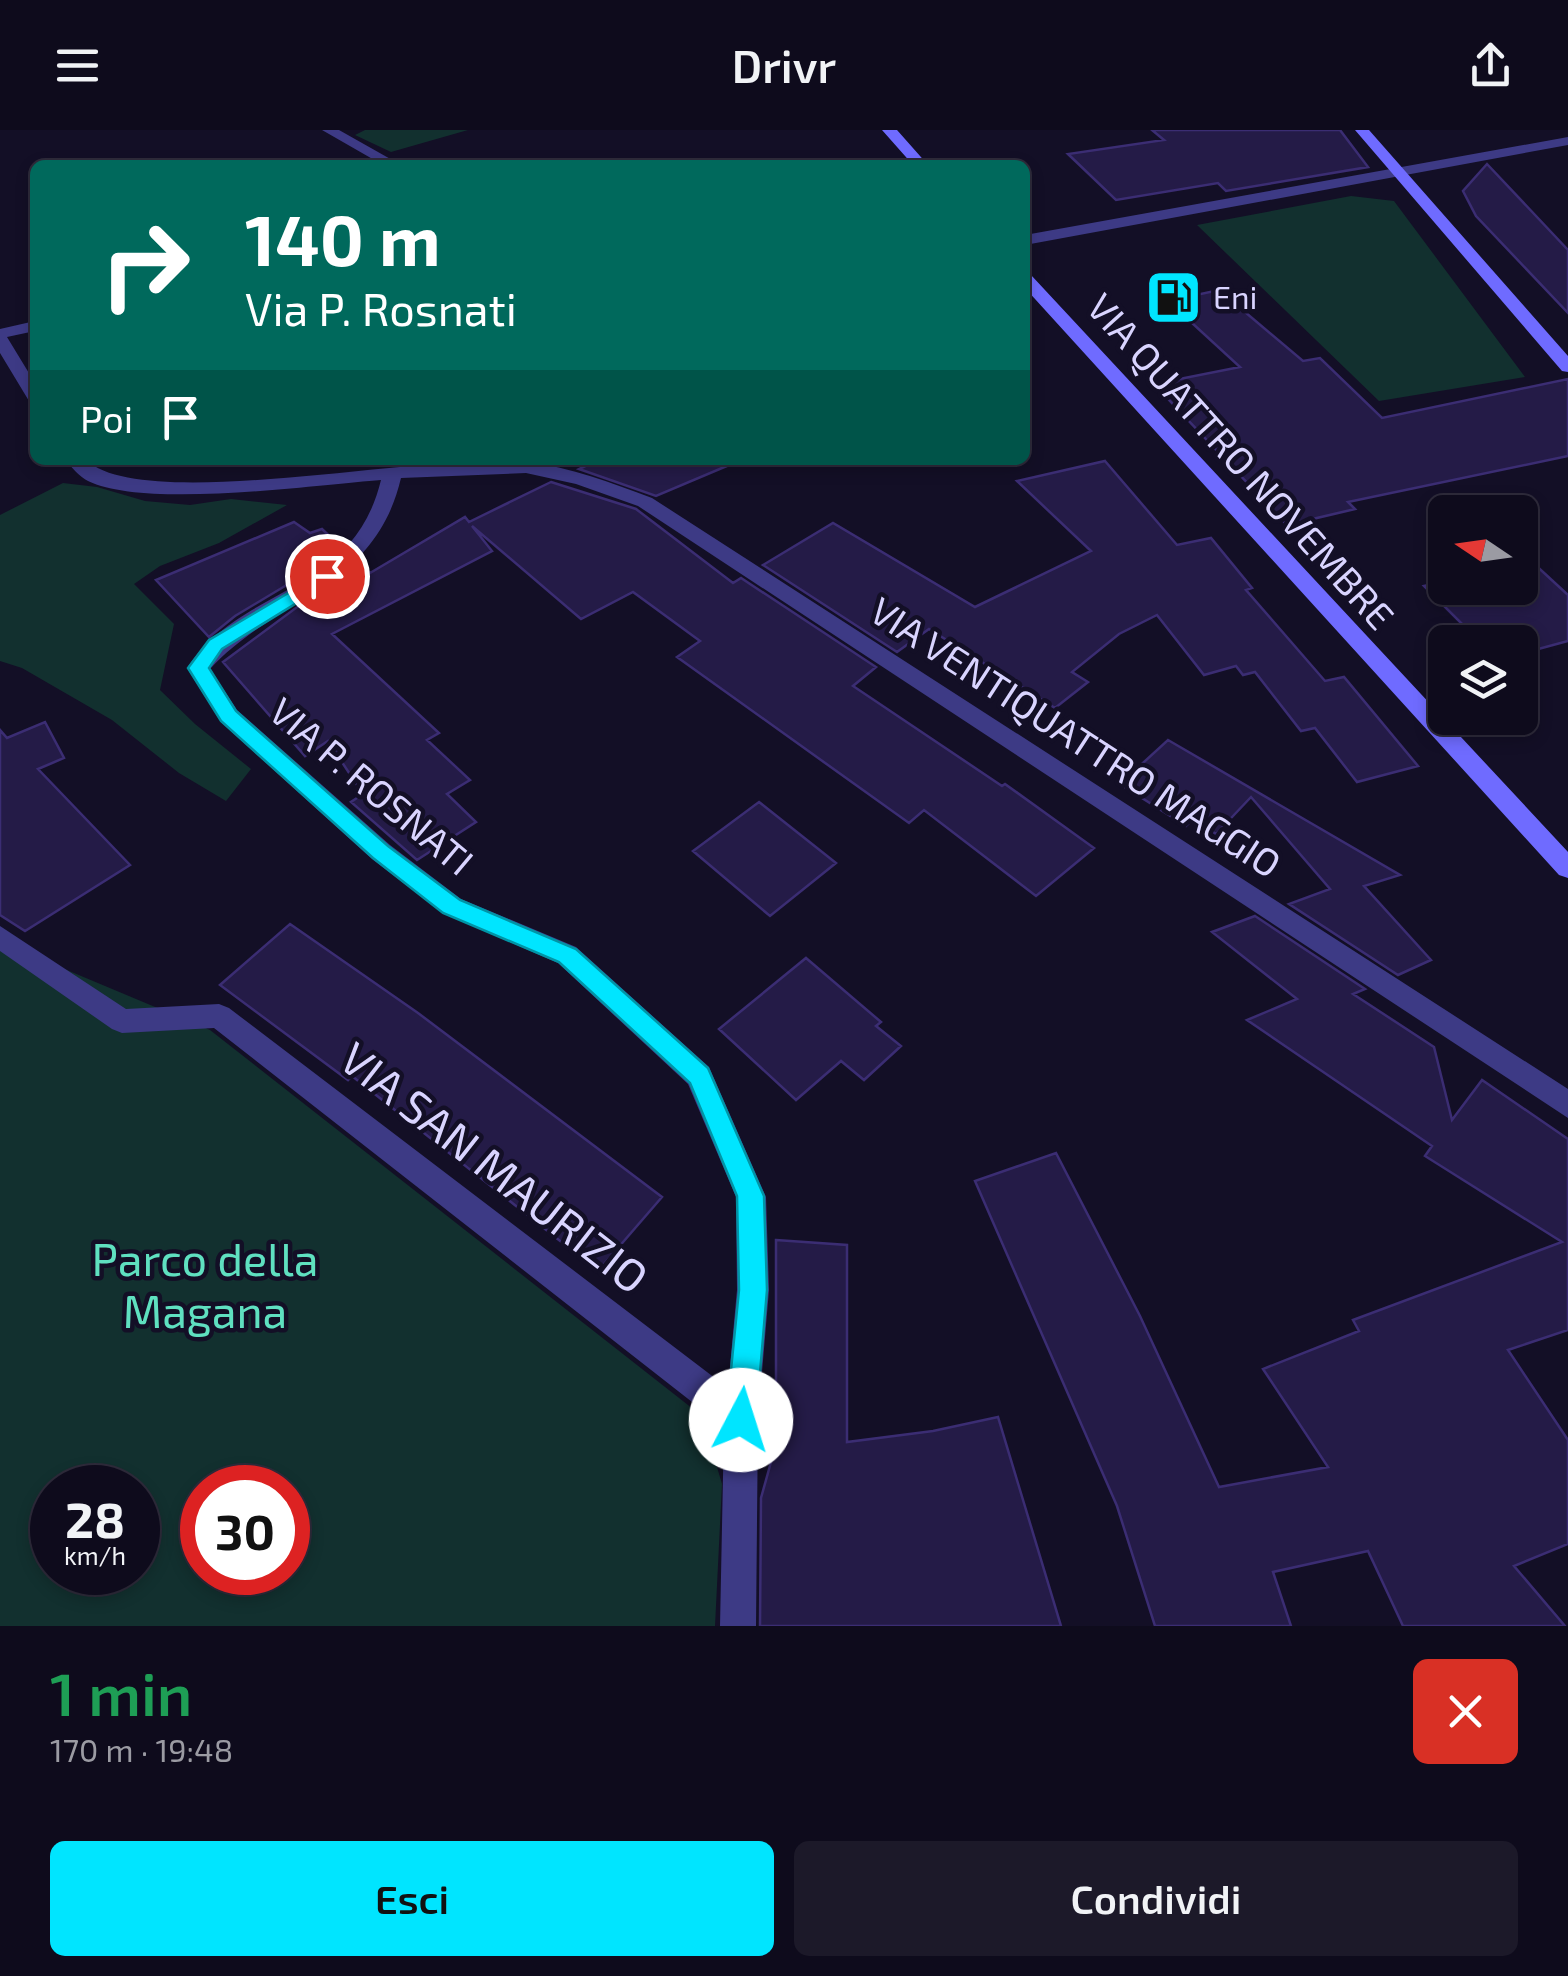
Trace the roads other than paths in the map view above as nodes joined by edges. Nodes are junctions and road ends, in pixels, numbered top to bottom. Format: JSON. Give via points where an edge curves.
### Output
{"nodes":[{"id":1,"x":329,"y":130,"type":"edge"},
{"id":2,"x":889,"y":130,"type":"edge"},
{"id":3,"x":1362,"y":130,"type":"edge"},
{"id":4,"x":1568,"y":140,"type":"edge"},
{"id":5,"x":385,"y":160,"type":"edge"},
{"id":6,"x":916,"y":160,"type":"edge"},
{"id":7,"x":1400,"y":173,"type":"junction"},
{"id":8,"x":1030,"y":239,"type":"edge"},
{"id":9,"x":1030,"y":283,"type":"edge"},
{"id":10,"x":30,"y":327,"type":"edge"},
{"id":11,"x":0,"y":336,"type":"edge"},
{"id":12,"x":1568,"y":367,"type":"edge"},
{"id":13,"x":30,"y":388,"type":"edge"},
{"id":14,"x":80,"y":465,"type":"edge"},
{"id":15,"x":328,"y":465,"type":"edge"},
{"id":16,"x":412,"y":469,"type":"edge"},
{"id":17,"x":346,"y":478,"type":"junction"},
{"id":18,"x":1568,"y":868,"type":"edge"},
{"id":19,"x":0,"y":937,"type":"edge"},
{"id":20,"x":1568,"y":1105,"type":"edge"},
{"id":21,"x":741,"y":1420,"type":"junction"},
{"id":22,"x":738,"y":1626,"type":"edge"}],
"edges":[{"from":1,"to":5,"type":"street"},
{"from":2,"to":6,"type":"main road"},
{"from":3,"to":7,"type":"main road"},
{"from":4,"to":7,"type":"street"},
{"from":7,"to":8,"type":"street"},
{"from":7,"to":12,"type":"main road"},
{"from":9,"to":18,"type":"main road","name":"VIA QUATTRO NOVEMBRE"},
{"from":10,"to":11,"type":"street"},
{"from":11,"to":13,"type":"street"},
{"from":14,"to":17,"type":"street","name":"VIA VENTIQUATTRO MAGGIO","via":[[93,478],[138,487]]},
{"from":15,"to":17,"type":"street"},
{"from":16,"to":17,"type":"street","name":"VIA VENTIQUATTRO MAGGIO"},
{"from":16,"to":20,"type":"street","name":"VIA VENTIQUATTRO MAGGIO","via":[[526,467],[646,502]]},
{"from":16,"to":21,"type":"street","name":"VIA P. ROSNATI","via":[[352,560],[216,645],[198,668],[228,716],[380,852],[452,906],[567,956],[699,1076],[751,1196],[753,1290]]},
{"from":19,"to":21,"type":"street","name":"VIA SAN MAURIZIO","via":[[122,1021],[219,1016]]},
{"from":21,"to":22,"type":"street"}]}
